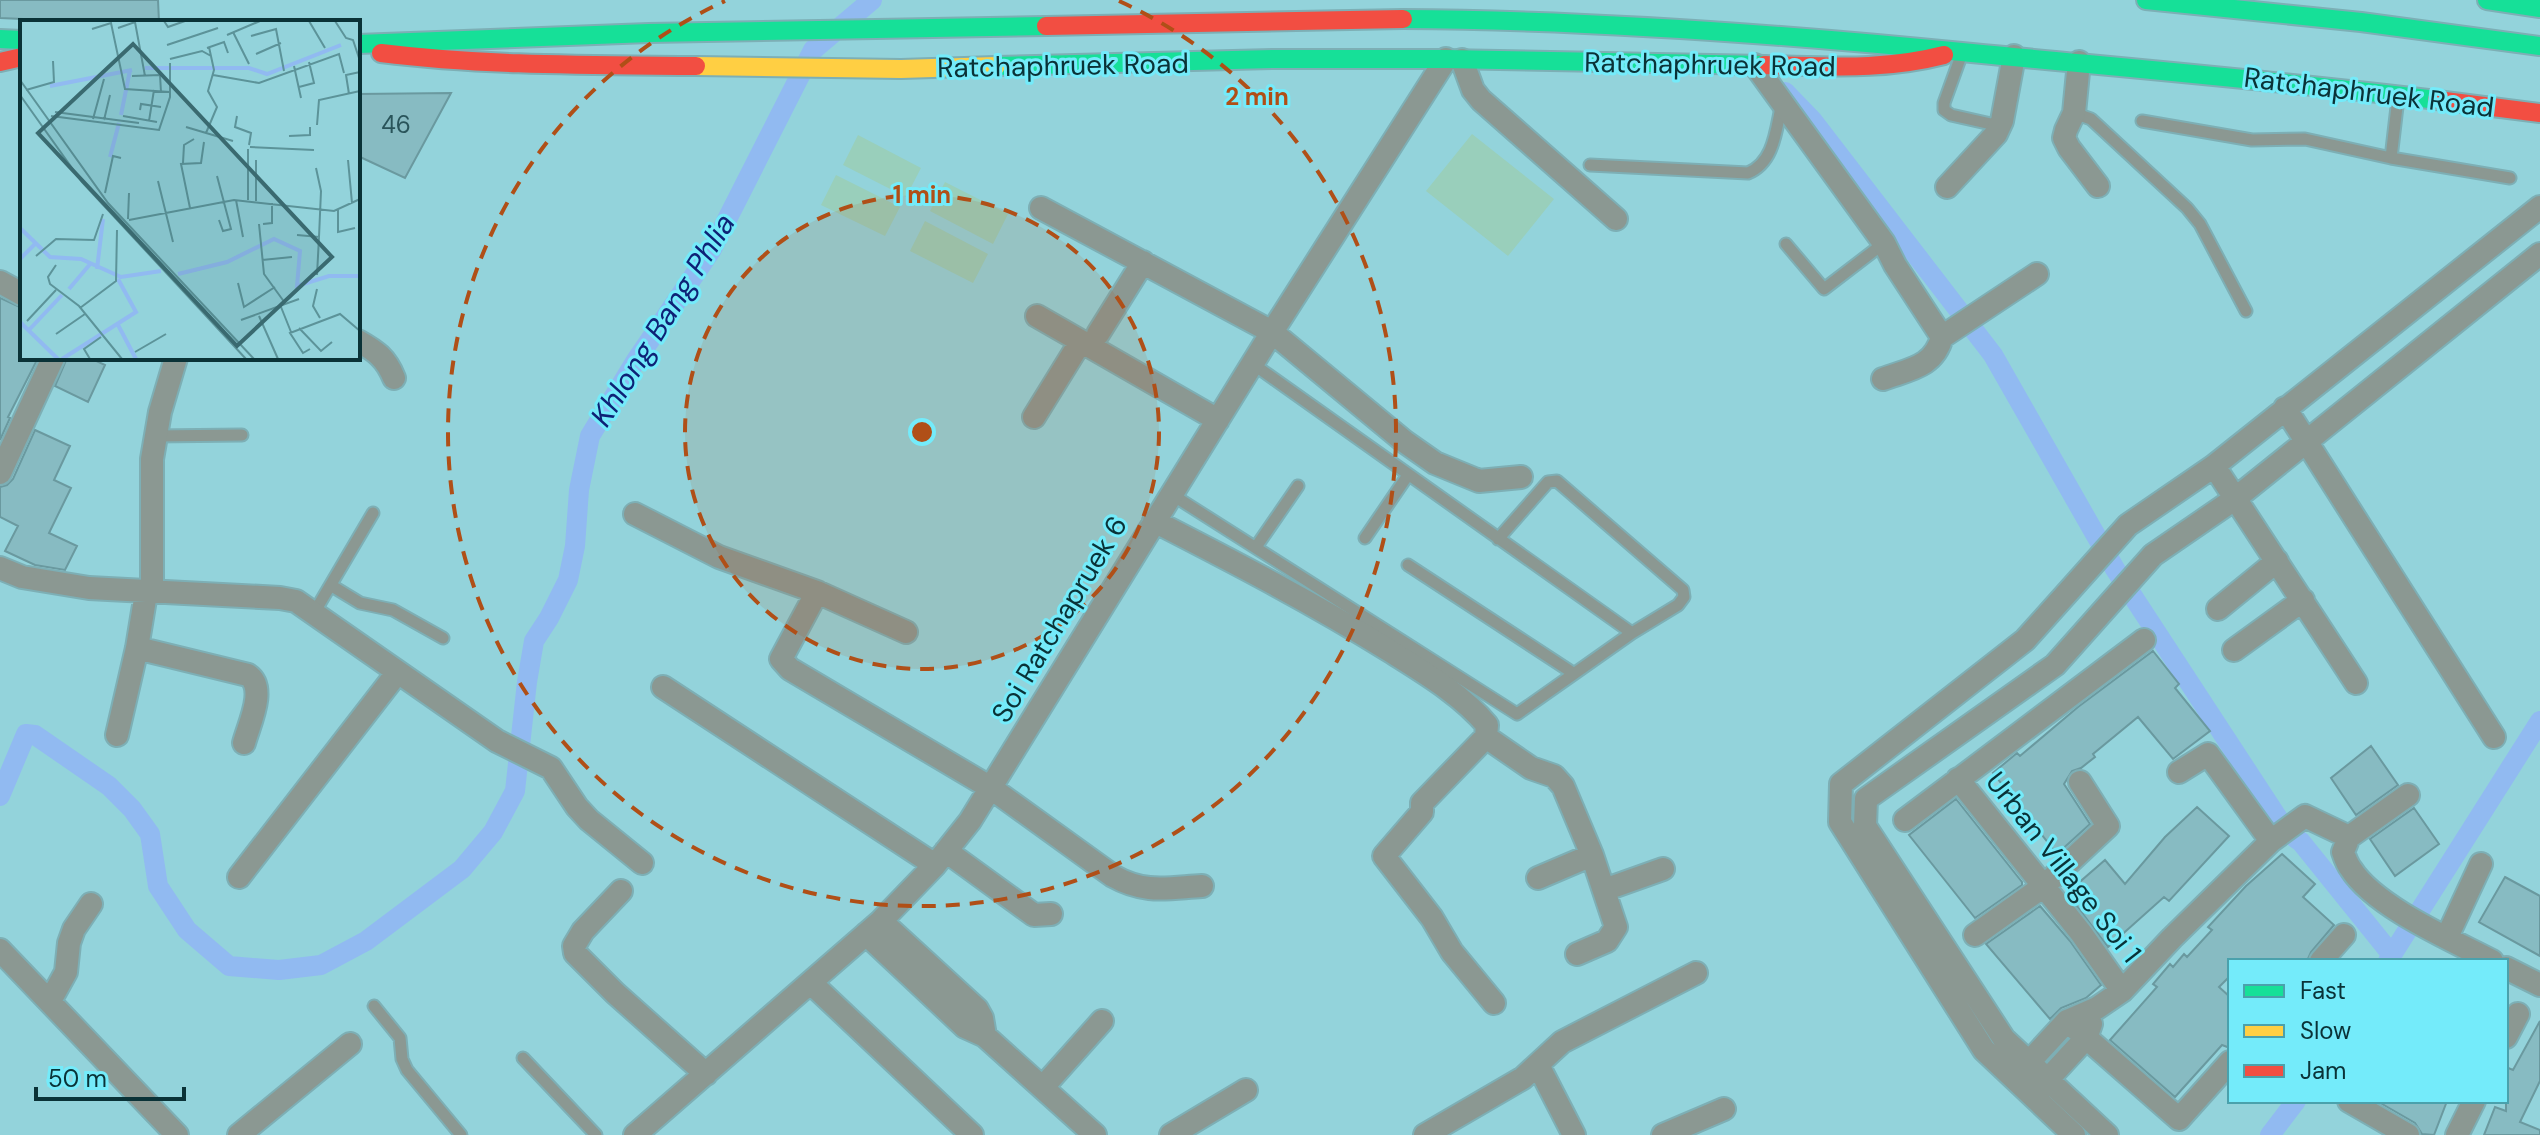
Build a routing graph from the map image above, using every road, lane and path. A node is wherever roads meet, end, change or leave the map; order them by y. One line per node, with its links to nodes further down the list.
1 (2146, 0): 4 (main road)
2 (2192, 0): 4 (main road)
3 (2487, 0): 5 (main road)
4 (2224, 7): 8 (main road)
5 (2540, 8)
6 (0, 39): 7 (main road)
7 (20, 40)
8 (2540, 46)
9 (360, 47): 11 (main road, Ratchaphruek Road)
10 (360, 47): 14 (main road, Ratchaphruek Road)
11 (1960, 51): 12 (main road, Ratchaphruek Road); 17 (main road, Ratchaphruek Road); 23 (lane)
12 (2014, 56): 16 (main road, Ratchaphruek Road); 23 (street)
13 (20, 57): 15 (main road)
14 (1454, 60): 17 (main road, Ratchaphruek Road); 31 (street); 41 (street, Soi Ratchapruek 6)
15 (0, 62)
16 (2079, 62): 18 (main road, Ratchaphruek Road); 20 (street)
17 (1755, 65): 19 (street)
18 (2398, 93): 21 (main road, Ratchaphruek Road); 24 (lane)
19 (1782, 102): 25 (lane); 32 (street)
20 (2074, 113): 27 (street); 39 (lane)
21 (2540, 113)
22 (2142, 121): 24 (lane)
23 (2000, 126): 28 (street)
24 (2391, 158): 26 (lane)
25 (1590, 165)
26 (2510, 178)
27 (2098, 186)
28 (1947, 187)
29 (2540, 207): 50 (street)
30 (1041, 208): 35 (street)
31 (1616, 219)
32 (1884, 243): 33 (lane); 42 (street)
33 (1786, 244)
34 (2540, 254): 55 (street)
35 (1143, 262): 41 (street); 43 (street)
36 (2037, 274): 42 (street)
37 (0, 282): 38 (street)
38 (20, 293)
39 (2246, 311)
40 (1037, 316): 43 (street)
41 (1272, 332): 47 (street, Soi Ratchapruek 6); 59 (street)
42 (1942, 337): 49 (street)
43 (1089, 338): 51 (street); 52 (street)
44 (360, 342): 48 (street)
45 (52, 360): 57 (street)
46 (175, 360): 54 (street)
47 (1253, 364): 52 (street, Soi Ratchapruek 6); 58 (lane)
48 (394, 378)
49 (1883, 379)
50 (2285, 408): 55 (street); 56 (street)
51 (1034, 417)
52 (1218, 420): 61 (street, Soi Ratchapruek 6)
53 (242, 435): 54 (lane)
54 (154, 436): 74 (street)
55 (2306, 441): 62 (street); 90 (street)
56 (2214, 466): 62 (street); 139 (street)
57 (0, 473)
58 (1408, 475): 66 (lane); 67 (lane)
59 (1521, 477)
60 (1298, 486): 68 (lane)
61 (1171, 494): 65 (street, Soi Ratchapruek 6); 68 (lane)
62 (2236, 498): 69 (street); 139 (street)
63 (373, 513): 72 (lane)
64 (635, 514): 73 (street)
65 (1154, 521): 89 (street); 95 (street, Soi Ratchapruek 6)
66 (1365, 538)
67 (1498, 539): 79 (lane); 79 (lane)
68 (1256, 547): 85 (lane)
69 (2277, 561): 75 (street); 76 (street)
70 (1408, 565): 85 (lane)
71 (0, 568): 74 (street)
72 (332, 586): 77 (lane); 80 (lane)
73 (817, 592): 78 (street); 95 (street)
74 (149, 593): 77 (street); 82 (street)
75 (2303, 600): 83 (street); 86 (street)
76 (2218, 609)
77 (314, 613): 84 (street)
78 (906, 632)
79 (1632, 633): 85 (lane)
80 (443, 638)
81 (2144, 640): 93 (street)
82 (137, 648): 88 (street); 91 (street)
83 (2234, 650)
84 (397, 673): 102 (street); 105 (street)
85 (1573, 673)
86 (2356, 683)
87 (663, 687): 101 (street)
88 (117, 735)
89 (1486, 737): 100 (street); 127 (street)
90 (2494, 737)
91 (244, 743)
92 (2179, 772): 99 (street)
93 (1958, 779): 97 (street); 108 (street, Urban Village Soi 1)
94 (2080, 782): 108 (street)
95 (991, 788): 101 (street, Soi Ratchapruek 6); 107 (street)
96 (2408, 795): 98 (street)
97 (1905, 820)
98 (2349, 837): 99 (street); 114 (street)
99 (2271, 841): 125 (street)
100 (1592, 855): 106 (street); 109 (street)
101 (940, 858): 112 (street); 113 (street, Soi Ratchapruek 6)
102 (642, 863)
103 (2481, 864): 114 (street)
104 (1663, 869): 109 (street)
105 (239, 877)
106 (1538, 878)
107 (1202, 886)
108 (2044, 886): 115 (street); 125 (street, Urban Village Soi 1)
109 (1604, 890): 118 (street)
110 (621, 891): 140 (street)
111 (91, 904): 126 (street)
112 (1051, 914)
113 (873, 927): 123 (street, Soi Ratchapruek 6); 142 (street)
114 (2437, 932): 120 (street)
115 (1975, 935)
116 (2344, 935): 119 (street)
117 (0, 950): 126 (street)
118 (1577, 954)
119 (2323, 959)
120 (2488, 959)
121 (2508, 969): 124 (street)
122 (1696, 973): 138 (street)
123 (811, 983): 140 (street, Soi Ratchapruek 6); 153 (street)
124 (2540, 985)
125 (2122, 991): 129 (street)
126 (50, 1001): 148 (street)
127 (1494, 1003)
128 (374, 1006): 150 (lane)
129 (2097, 1008): 132 (street); 134 (street)
130 (2518, 1014): 133 (street)
131 (1102, 1021): 142 (street)
132 (2067, 1021): 134 (street); 139 (street)
133 (2508, 1033)
134 (2086, 1038): 137 (street); 141 (street)
135 (350, 1044): 149 (street)
136 (523, 1058): 151 (lane)
137 (2228, 1064)
138 (1538, 1065): 156 (street); 157 (street)
139 (2022, 1070): 141 (street); 144 (street)
140 (706, 1074): 152 (street, Soi Ratchapruek 6)
141 (2049, 1079): 144 (street); 160 (street)
142 (1043, 1087): 154 (street)
143 (1246, 1090): 155 (street)
144 (2033, 1096): 159 (street)
145 (2352, 1103): 161 (street)
146 (2473, 1103): 162 (street)
147 (1724, 1109): 158 (street)
148 (177, 1135)
149 (239, 1135)
150 (461, 1135)
151 (596, 1135)
152 (635, 1135)
153 (972, 1135)
154 (1095, 1135)
155 (1171, 1135)
156 (1425, 1135)
157 (1574, 1135)
158 (1663, 1135)
159 (2074, 1135)
160 (2107, 1135)
161 (2408, 1135)
162 (2457, 1135)

